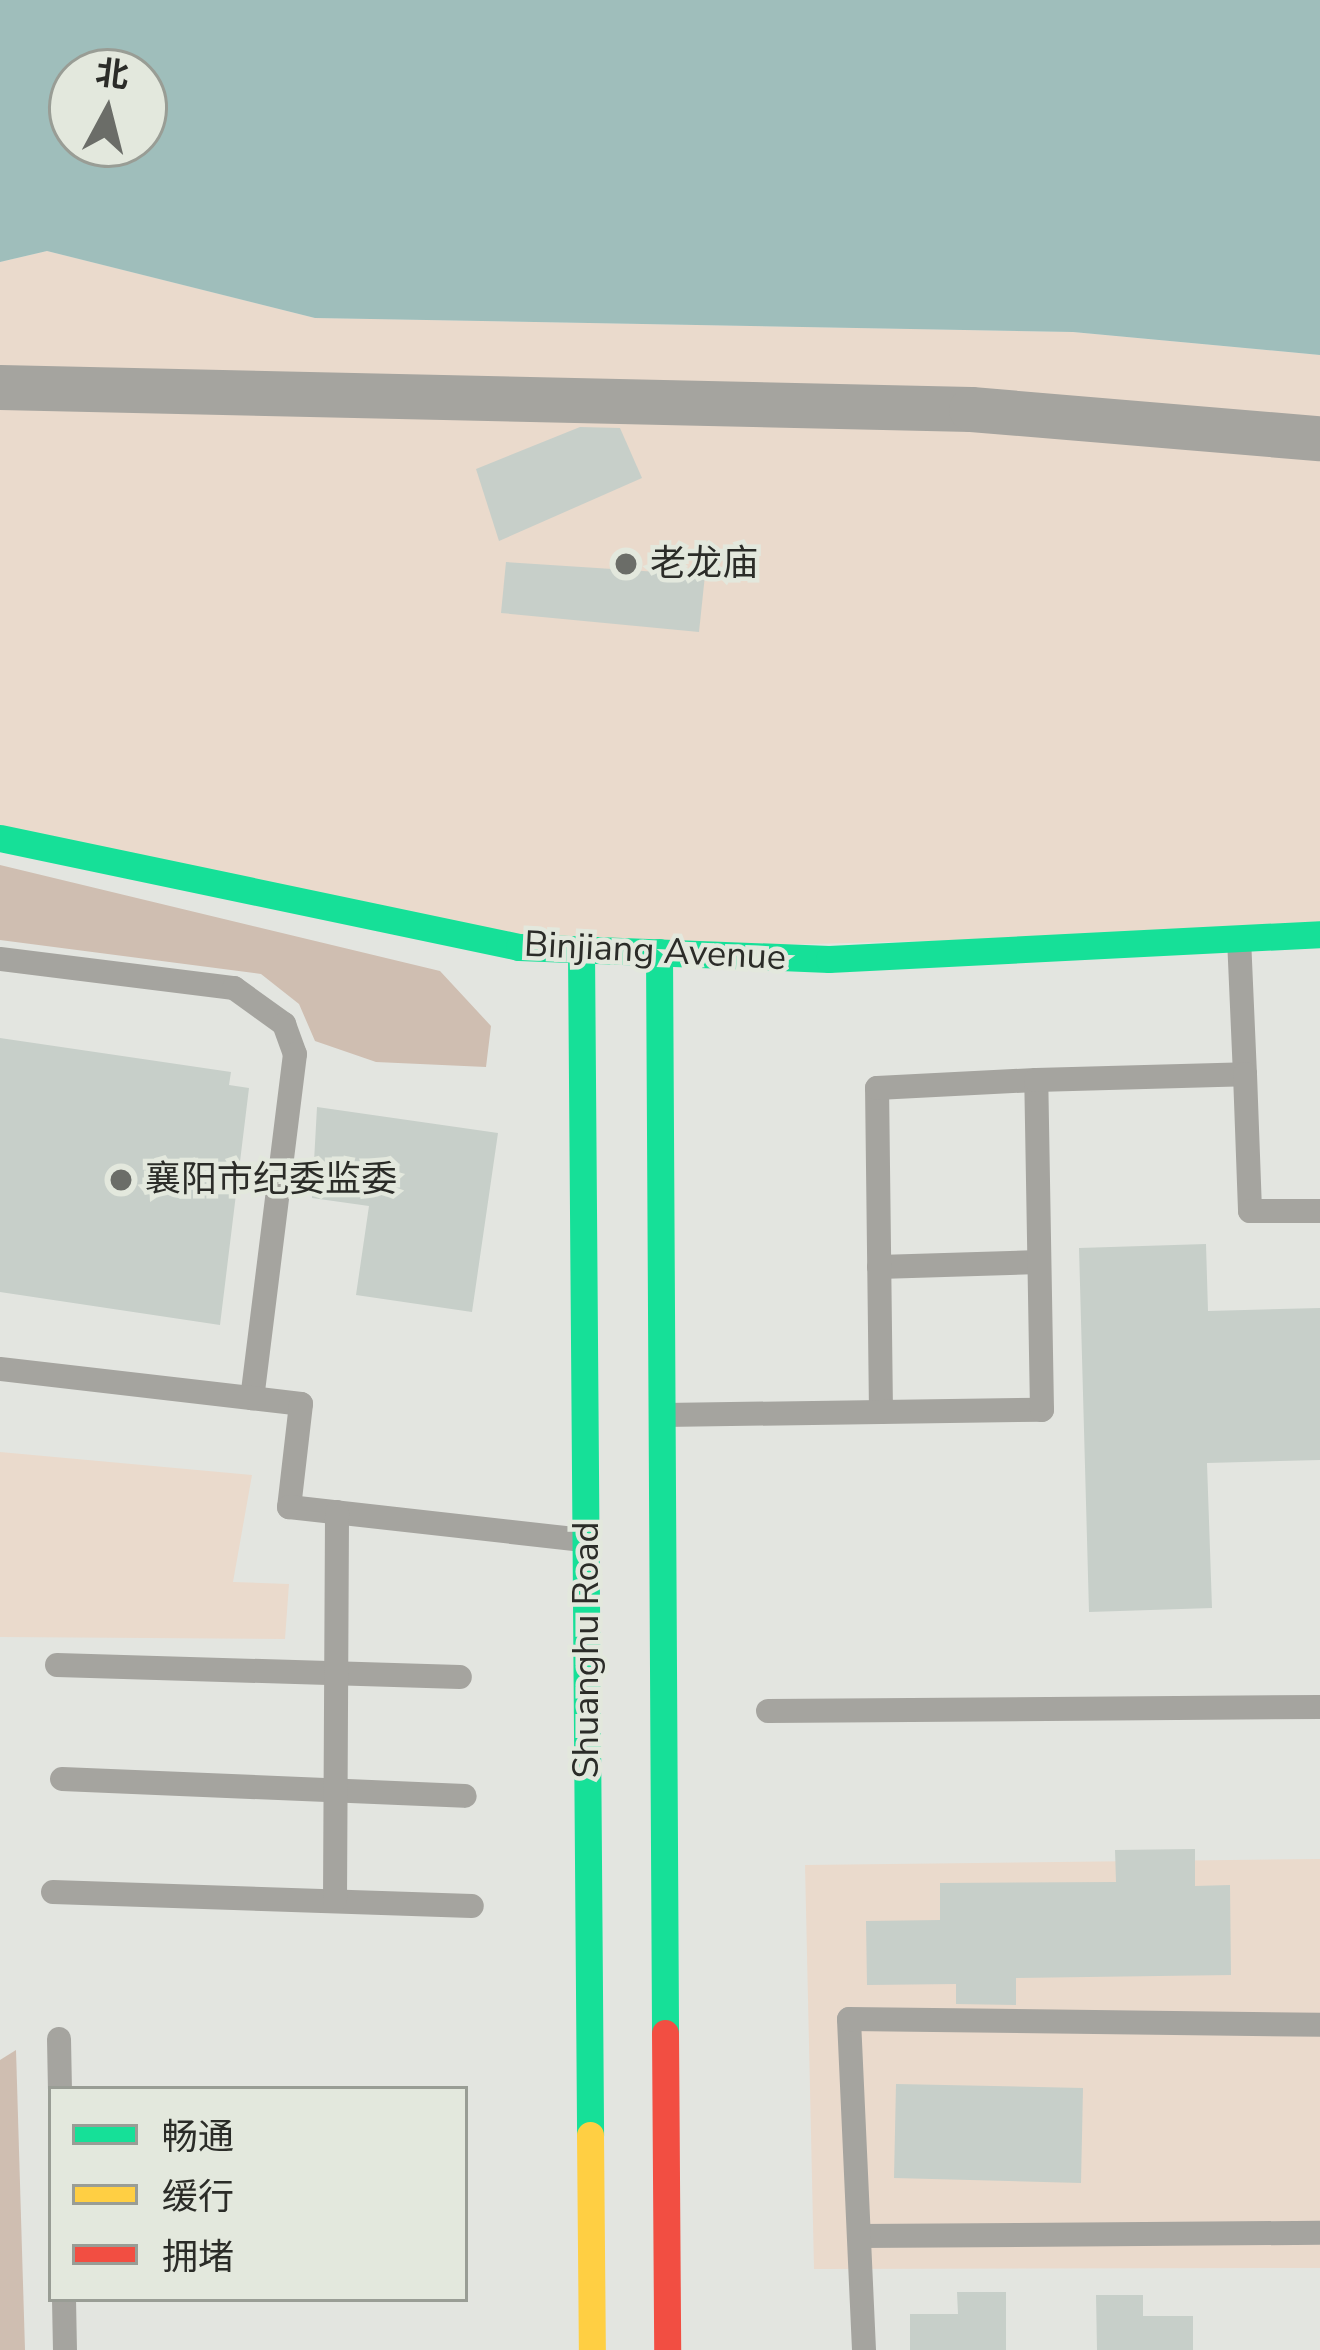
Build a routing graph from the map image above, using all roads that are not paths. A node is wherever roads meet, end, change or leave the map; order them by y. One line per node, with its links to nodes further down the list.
1 (0, 387): 2 (street)
2 (1320, 438)
3 (0, 838): 6 (main road, Binjiang Avenue)
4 (1320, 934): 5 (main road, Binjiang Avenue)
5 (1239, 938): 7 (main road, Binjiang Avenue); 9 (lane)
6 (581, 950): 7 (main road, Binjiang Avenue); 19 (main road, Shuanghu Road)
7 (658, 952): 17 (main road, Shuanghu Road)
8 (0, 959): 15 (lane)
9 (1246, 1074): 10 (lane); 11 (lane)
10 (1036, 1080): 12 (lane); 13 (lane)
11 (1320, 1210)
12 (1039, 1262): 13 (lane); 16 (lane)
13 (879, 1267): 16 (lane)
14 (0, 1369): 15 (lane)
15 (252, 1399): 18 (lane)
16 (881, 1412): 17 (lane)
17 (662, 1415): 39 (main road, Shuanghu Road)
18 (337, 1512): 19 (lane); 21 (lane)
19 (586, 1540): 38 (main road, Shuanghu Road)
20 (57, 1665): 21 (lane)
21 (336, 1672): 22 (lane); 26 (lane)
22 (460, 1677)
23 (1320, 1707): 24 (lane)
24 (767, 1711)
25 (62, 1779): 26 (lane)
26 (336, 1790): 27 (lane); 29 (lane)
27 (465, 1796)
28 (52, 1892): 29 (lane)
29 (335, 1900): 30 (lane)
30 (472, 1906)
31 (1320, 2025): 35 (lane)
32 (59, 2038): 33 (lane)
33 (60, 2086)
34 (1320, 2233): 35 (lane)
35 (859, 2236): 40 (lane)
36 (64, 2302): 37 (lane)
37 (64, 2350)
38 (592, 2350)
39 (667, 2350)
40 (864, 2350)

